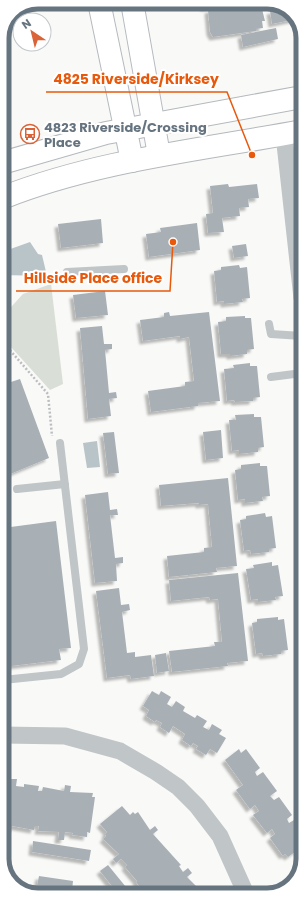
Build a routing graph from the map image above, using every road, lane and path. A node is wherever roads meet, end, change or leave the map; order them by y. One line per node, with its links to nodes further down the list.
1 (101, 9): 5 (main road)
2 (133, 9): 4 (main road)
3 (296, 98): 4 (main road)
4 (153, 124): 5 (main road); 7 (main road)
5 (125, 129): 8 (main road); 9 (main road)
6 (293, 133): 7 (main road); 10 (street)
7 (159, 155): 9 (main road)
8 (9, 161)
9 (132, 161): 11 (main road)
10 (296, 188)
11 (9, 196)
12 (124, 269): 13 (lane)
13 (67, 272)
14 (269, 324): 15 (lane)
15 (296, 336)
16 (9, 350): 19 (path)
17 (296, 374): 18 (lane)
18 (271, 376)
19 (60, 443): 20 (lane)
20 (65, 484): 21 (lane); 22 (lane)
21 (17, 489)
22 (9, 679)
23 (9, 736): 24 (street)
24 (243, 888)

